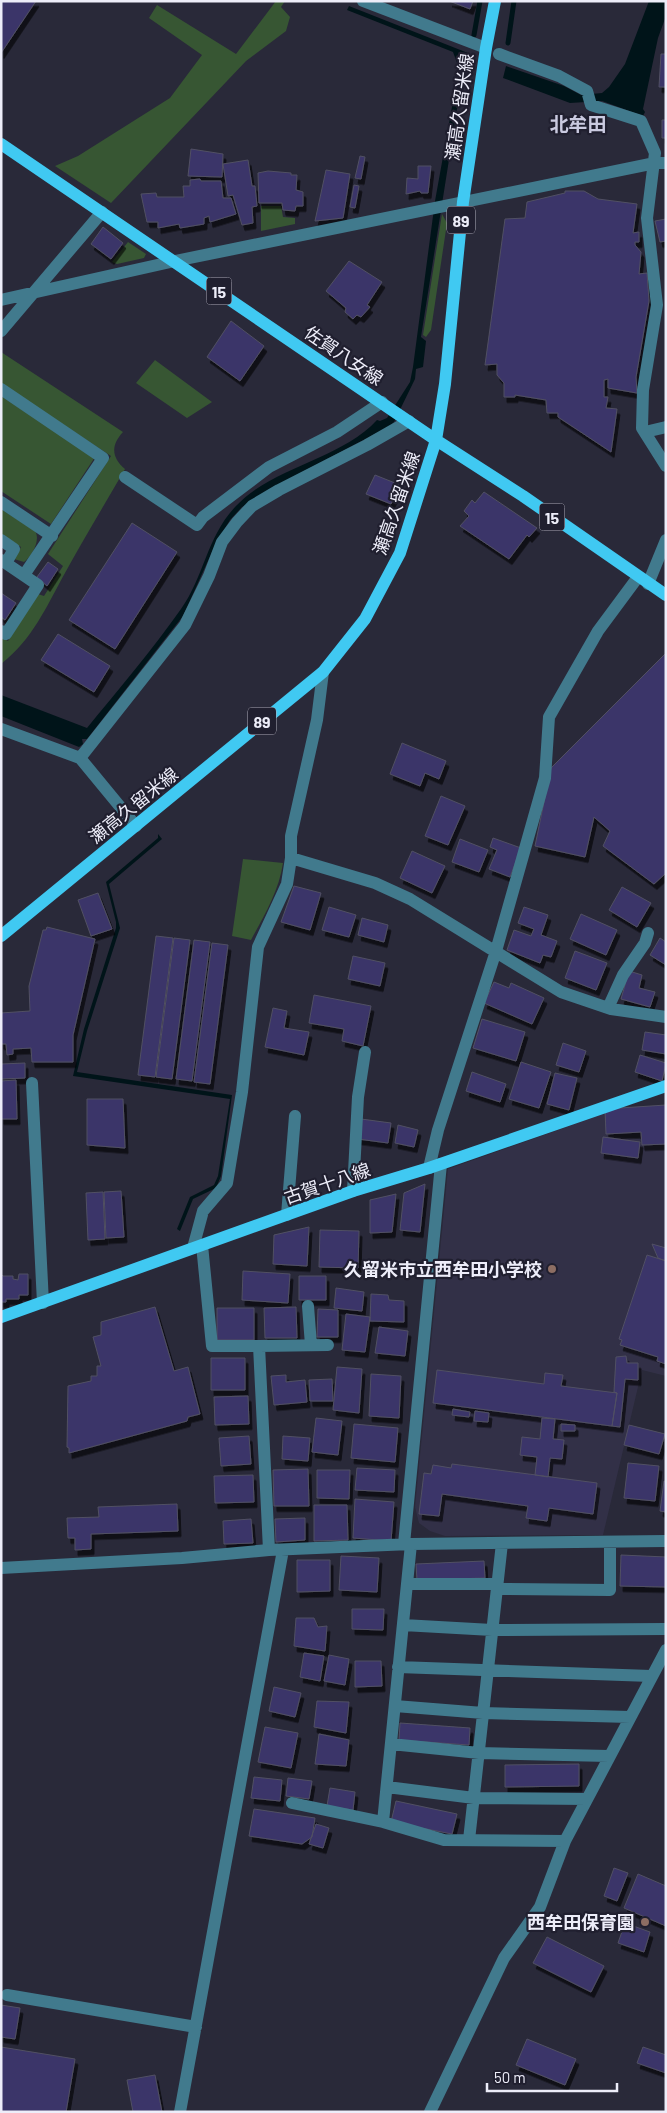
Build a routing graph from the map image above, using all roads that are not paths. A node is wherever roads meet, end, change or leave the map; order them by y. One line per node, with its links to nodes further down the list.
1 (363, 1): 3 (street)
2 (495, 1): 3 (main road, 瀬高久留米線 / 89)
3 (486, 48): 7 (main road, 瀬高久留米線 / 89)
4 (499, 54): 6 (street)
5 (1, 144): 8 (main road, 佐賀八女線 / 15)
6 (661, 163): 7 (street); 17 (street)
7 (463, 202): 9 (street); 18 (main road, 瀬高久留米線 / 89)
8 (102, 212): 9 (main road, 佐賀八女線 / 15); 10 (street)
9 (175, 261): 10 (street); 14 (main road, 佐賀八女線 / 15)
10 (32, 294): 11 (street); 12 (street)
11 (1, 300)
12 (1, 331)
13 (1, 389): 22 (street)
14 (382, 402): 15 (main road, 佐賀八女線 / 15); 20 (street)
15 (409, 421): 18 (main road, 佐賀八女線 / 15); 32 (street)
16 (666, 427): 17 (street)
17 (645, 432): 19 (street)
18 (436, 440): 27 (main road, 佐賀八女線 / 15); 30 (main road, 瀬高久留米線 / 89)
19 (666, 466)
20 (125, 477)
21 (1, 502): 22 (street)
22 (52, 536): 26 (street)
23 (1, 540): 25 (street)
24 (666, 540): 27 (street)
25 (4, 562): 26 (street)
26 (24, 575): 29 (street)
27 (643, 580): 28 (main road, 佐賀八女線 / 15); 37 (street)
28 (666, 595)
29 (1, 631)
30 (323, 672): 33 (main road, 瀬高久留米線 / 89); 34 (street)
31 (1, 729): 32 (street)
32 (80, 758): 33 (street)
33 (136, 826): 36 (main road, 瀬高久留米線 / 89)
34 (291, 858): 37 (street); 47 (street)
35 (648, 932): 38 (street)
36 (1, 936)
37 (496, 951): 38 (street); 44 (street)
38 (608, 1008): 39 (street)
39 (666, 1017)
40 (365, 1052): 45 (street)
41 (32, 1082): 48 (street)
42 (666, 1086): 44 (main road, 古賀十八線)
43 (295, 1116): 46 (street)
44 (435, 1166): 45 (main road, 古賀十八線); 57 (street)
45 (353, 1191): 46 (main road, 古賀十八線)
46 (287, 1215): 47 (main road, 古賀十八線)
47 (198, 1247): 48 (main road, 古賀十八線); 53 (street)
48 (44, 1303): 50 (main road, 古賀十八線)
49 (308, 1306): 51 (street)
50 (1, 1317)
51 (311, 1345): 52 (street); 53 (street)
52 (328, 1345)
53 (259, 1346): 58 (street)
54 (666, 1541): 55 (street)
55 (610, 1542): 56 (street); 62 (street)
56 (502, 1543): 57 (street); 62 (street)
57 (408, 1544): 59 (street); 61 (street)
58 (269, 1550): 59 (street); 60 (street)
59 (283, 1550): 84 (street)
60 (1, 1568)
61 (407, 1584): 62 (street); 63 (street)
62 (497, 1586): 65 (street)
63 (403, 1625): 65 (street); 67 (street)
64 (666, 1629): 65 (street)
65 (492, 1630): 68 (street)
66 (666, 1650): 69 (street)
67 (398, 1668): 68 (street); 70 (street)
68 (488, 1671): 69 (street); 71 (street)
69 (651, 1676): 72 (street)
70 (395, 1706): 71 (street); 73 (street)
71 (483, 1713): 72 (street); 74 (street)
72 (630, 1717): 75 (street)
73 (391, 1744): 74 (street); 76 (street)
74 (479, 1753): 75 (street); 77 (street)
75 (609, 1756): 78 (street)
76 (386, 1787): 77 (street); 80 (street)
77 (474, 1798): 78 (street); 81 (street)
78 (587, 1799): 82 (street)
79 (292, 1804): 80 (street)
80 (383, 1822): 81 (street)
81 (469, 1840): 82 (street)
82 (565, 1841): 86 (street)
83 (7, 1995): 84 (street)
84 (196, 2027): 85 (street)
85 (180, 2112)
86 (430, 2112)

